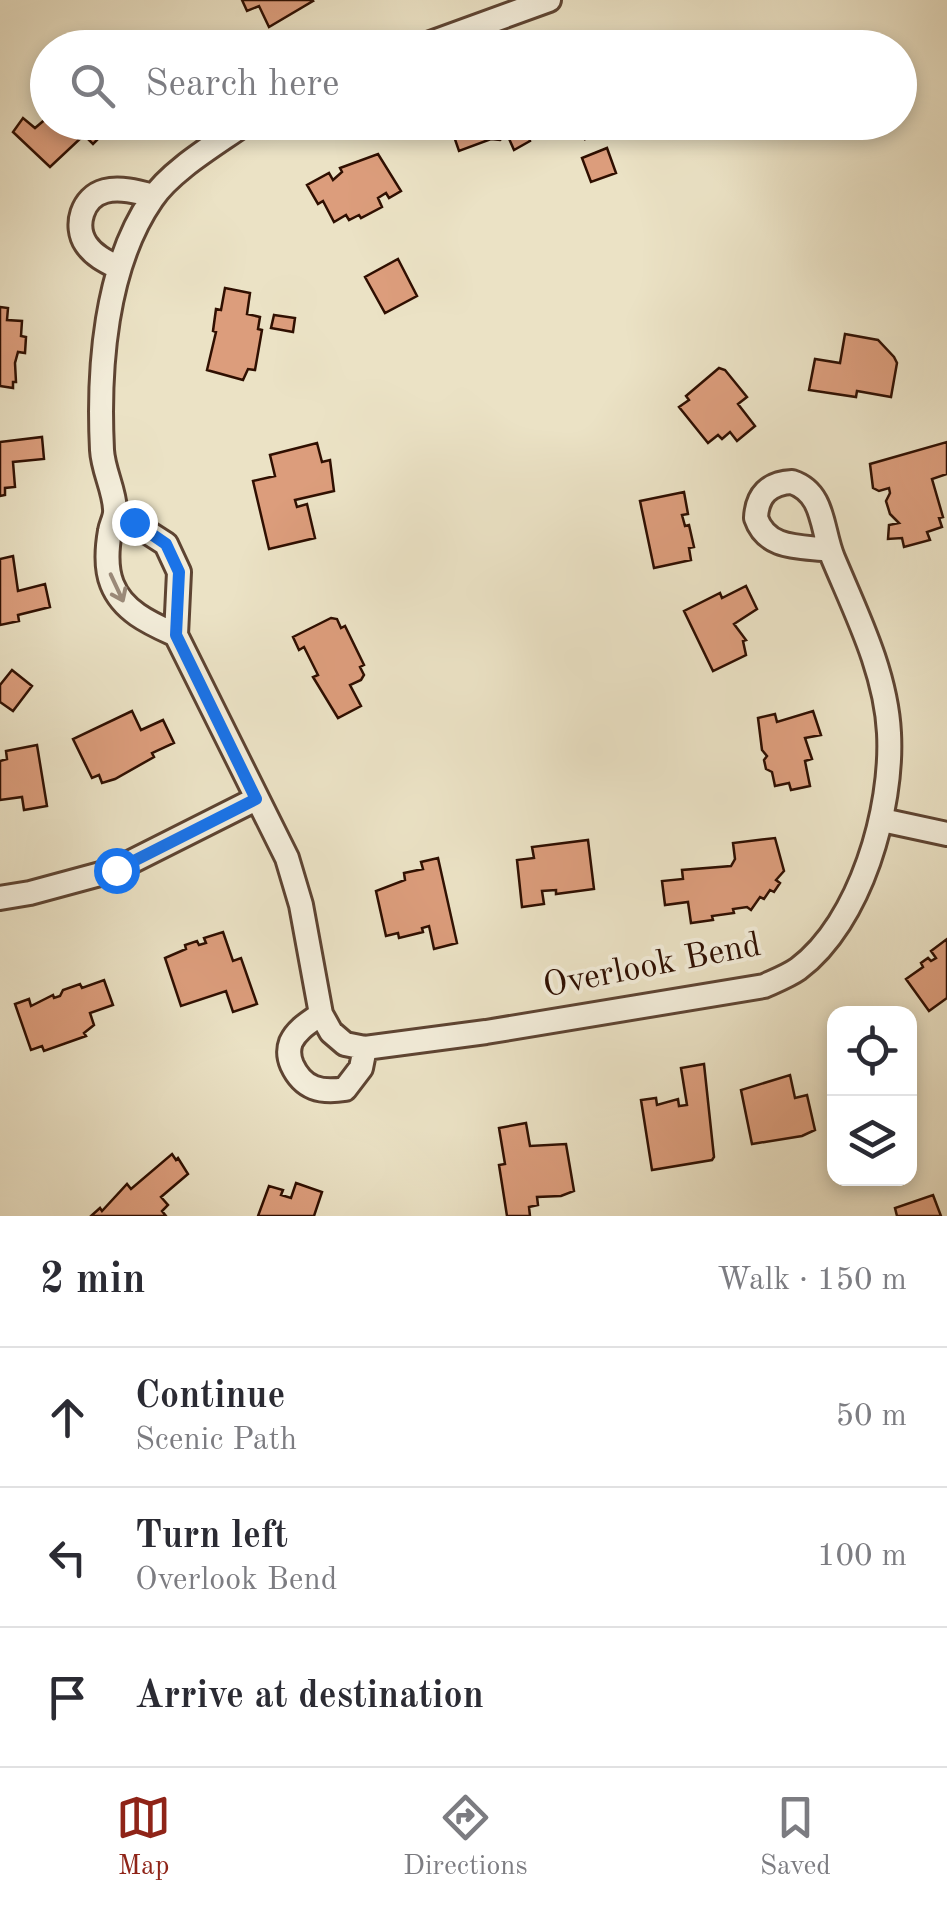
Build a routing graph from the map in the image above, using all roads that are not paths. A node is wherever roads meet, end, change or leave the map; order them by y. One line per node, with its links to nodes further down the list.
1 (549, 0): 2 (street)
2 (466, 30)
3 (223, 140): 4 (street)
4 (154, 196): 5 (street); 5 (street)
5 (119, 268): 6 (street)
6 (116, 512): 8 (street); 8 (street, one-way to 8)
7 (830, 550): 10 (street, Overlook Bend)
8 (176, 635): 9 (street)
9 (256, 799): 12 (street); 13 (street)
10 (882, 820): 11 (street); 14 (street, Overlook Bend)
11 (947, 834)
12 (0, 898)
13 (320, 1014): 14 (street); 14 (street)
14 (365, 1048)

